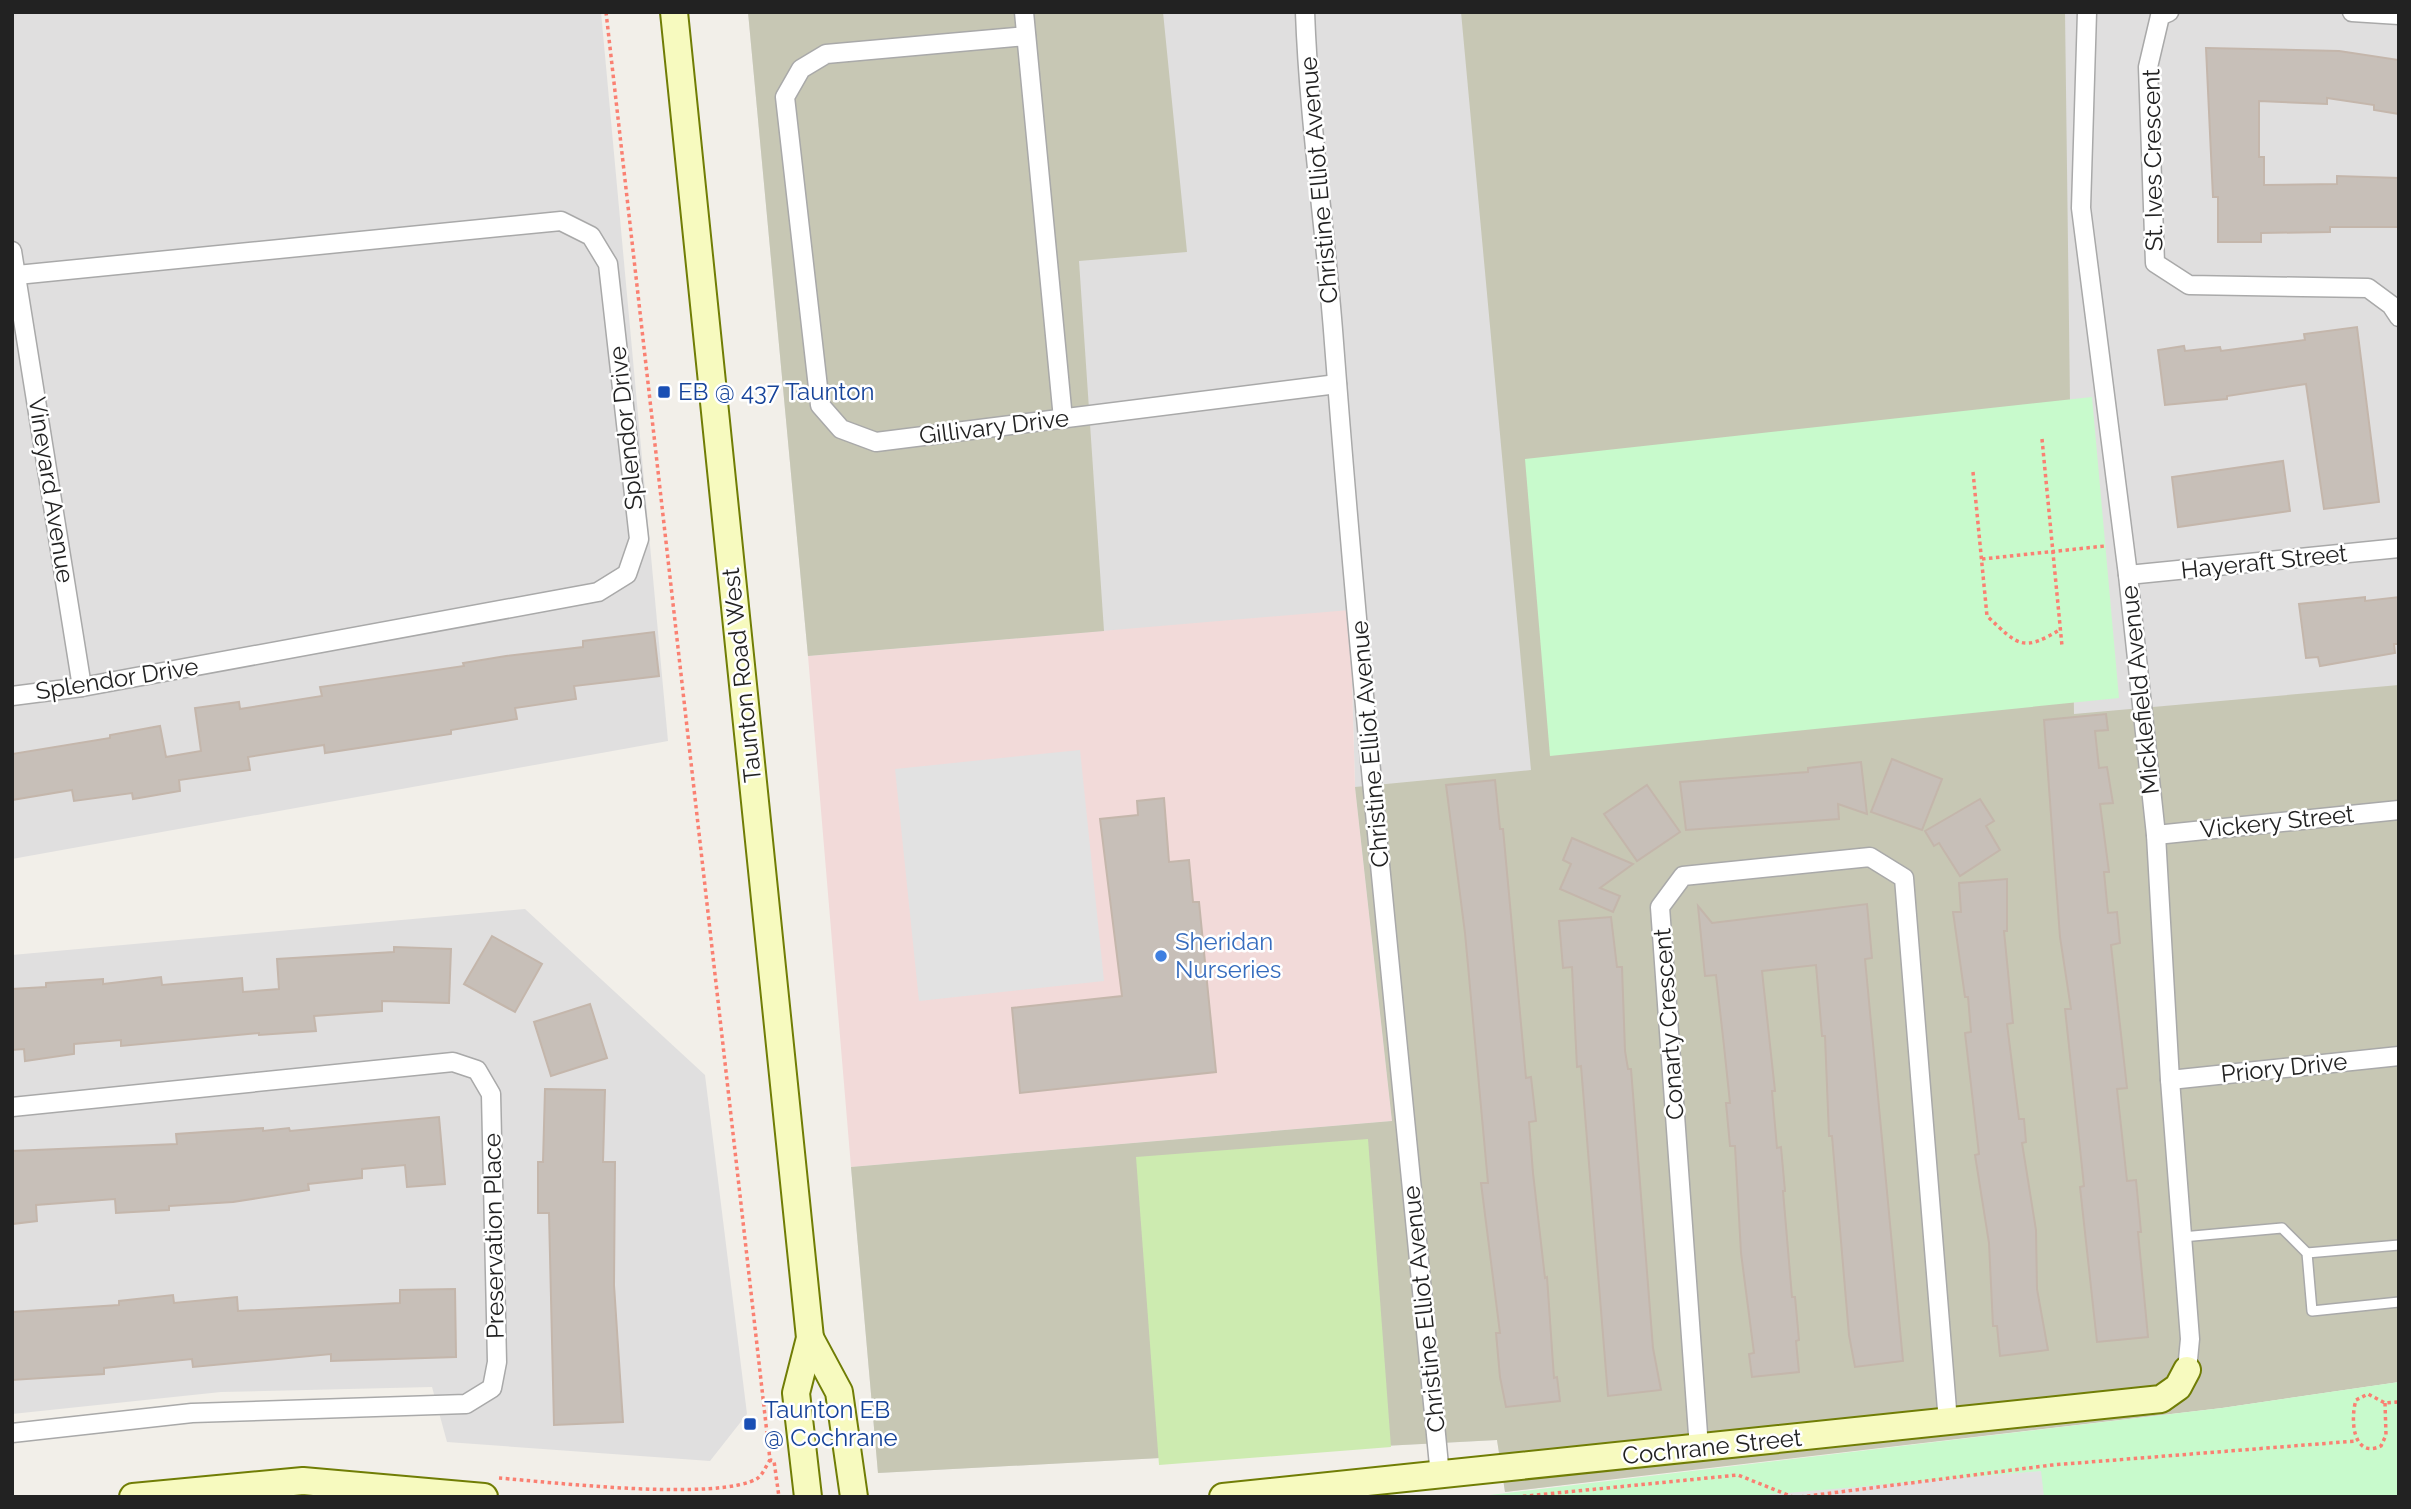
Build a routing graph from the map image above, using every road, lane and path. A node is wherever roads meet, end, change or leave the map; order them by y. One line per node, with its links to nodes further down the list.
1 (607, 12): 43 (path)
2 (674, 12): 35 (main road, Taunton Road West)
3 (1024, 12): 9 (street)
4 (1305, 12): 13 (street, Christine Elliot Avenue)
5 (2087, 12): 17 (street, Micklefield Avenue)
6 (2169, 12): 12 (street, St. Ives Crescent)
7 (2352, 12): 8 (street)
8 (2399, 15)
9 (1026, 37): 14 (street); 14 (street, Gillivary Drive)
10 (12, 251): 11 (street, Vineyard Avenue)
11 (17, 275): 24 (street, Vineyard Avenue); 24 (street, Splendor Drive)
12 (2399, 317)
13 (1337, 384): 14 (street, Gillivary Drive); 44 (street, Christine Elliot Avenue)
14 (1063, 419)
15 (2042, 439): 19 (path)
16 (1973, 472): 20 (path)
17 (2124, 544): 19 (path); 21 (street, Micklefield Avenue)
18 (2399, 548): 21 (street, Hayeraft Street)
19 (2053, 552): 20 (path); 22 (path)
20 (1982, 559): 22 (path)
21 (2128, 575): 27 (street, Micklefield Avenue)
22 (2061, 629): 23 (path)
23 (2062, 646)
24 (82, 687): 25 (street, Splendor Drive)
25 (12, 696)
26 (2399, 810): 27 (street, Vickery Street)
27 (2156, 835): 29 (street, Micklefield Avenue)
28 (2399, 1056): 29 (street, Priory Drive)
29 (2170, 1080): 31 (street, Micklefield Avenue)
30 (12, 1107): 40 (street, Preservation Place)
31 (2182, 1237): 33 (lane); 36 (street, Micklefield Avenue)
32 (2399, 1245): 33 (lane)
33 (2307, 1253): 34 (lane)
34 (2399, 1302)
35 (810, 1339): 49 (main road, Taunton Road West); 50 (main road, Taunton Road West)
36 (2187, 1370): 39 (main road, Cochrane Street)
37 (2399, 1402): 38 (path)
38 (2385, 1404): 41 (path); 41 (path)
39 (1948, 1422): 42 (main road, Cochrane Street); 42 (street, Conarty Crescent)
40 (12, 1433)
41 (2356, 1441): 54 (path)
42 (1699, 1448): 44 (main road, Cochrane Street)
43 (770, 1460): 45 (path); 48 (path)
44 (1440, 1476): 51 (main road, Cochrane Street)
45 (490, 1487): 46 (main road)
46 (229, 1492): 47 (main road)
47 (133, 1497)
48 (779, 1497)
49 (808, 1497)
50 (854, 1497)
51 (1223, 1497)
52 (1516, 1497): 53 (path)
53 (1793, 1497)
54 (1800, 1497)

